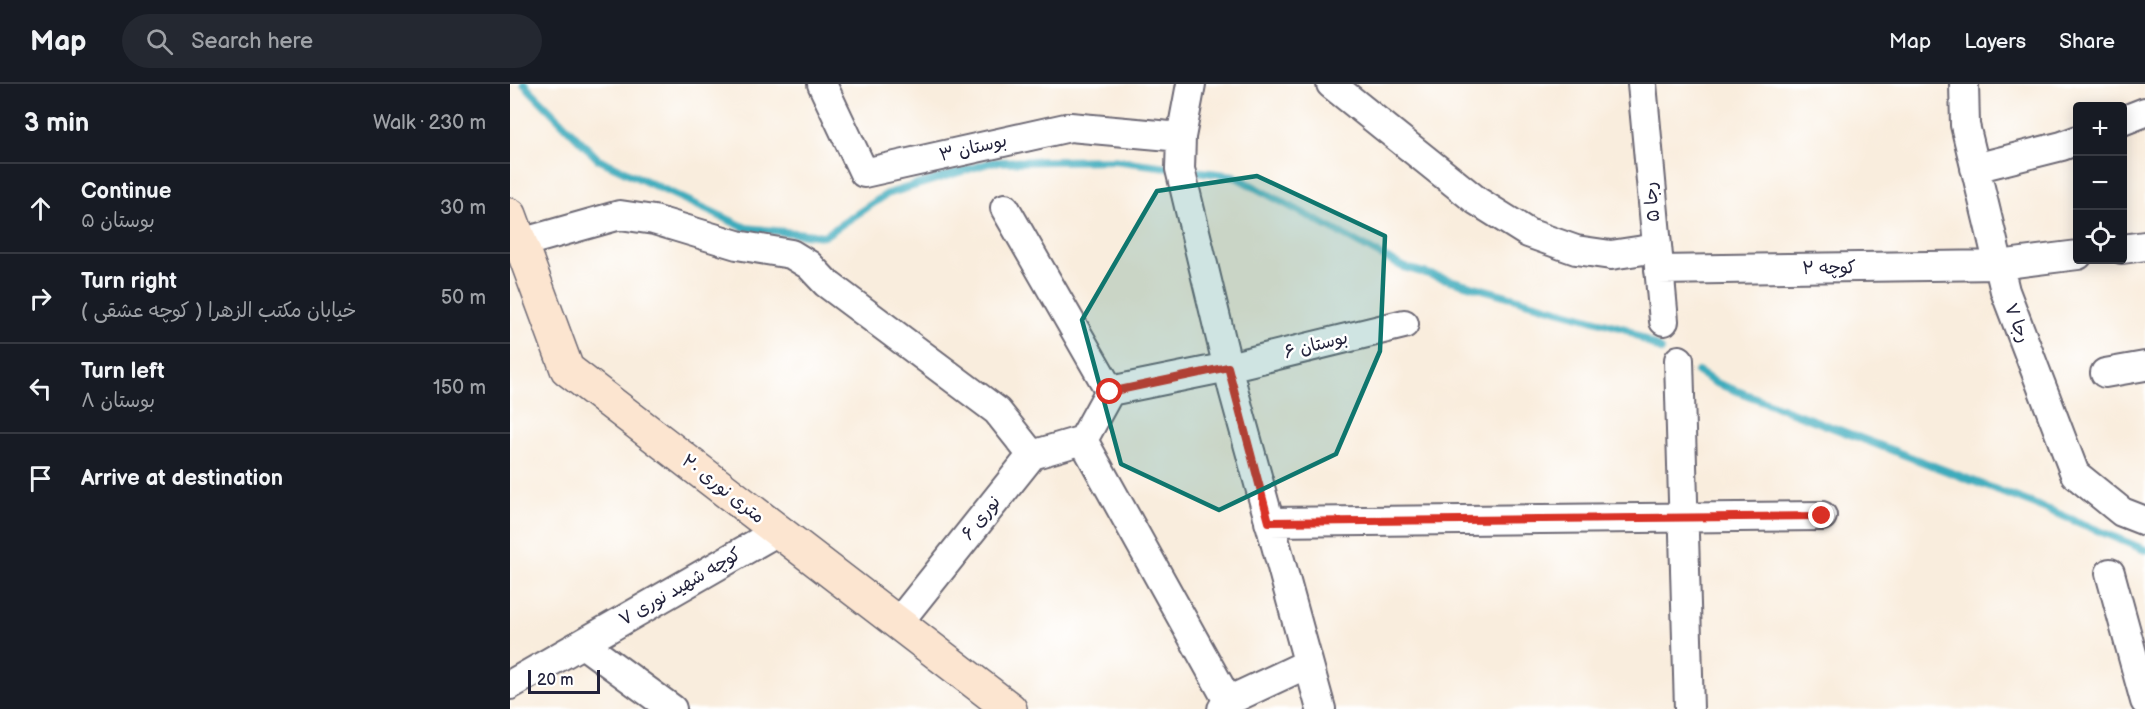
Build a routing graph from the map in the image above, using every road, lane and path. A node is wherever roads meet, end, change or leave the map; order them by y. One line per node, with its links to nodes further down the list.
1 (822, 84): 8 (street, بوستان ۳)
2 (1191, 84): 8 (street)
3 (1331, 84): 17 (street, کوچه ۲)
4 (1642, 84): 17 (street, رجا ۵)
5 (1964, 84): 10 (street, رجا ۷)
6 (2145, 112): 7 (street)
7 (2127, 119)
8 (1181, 137): 23 (street)
9 (2073, 142): 10 (street)
10 (1975, 168): 18 (street, رجا ۷)
11 (1005, 208): 25 (street)
12 (510, 215): 32 (main road, ۲۰ متری نوری)
13 (510, 246): 27 (street)
14 (2145, 246): 15 (street)
15 (2127, 248)
16 (2073, 256): 18 (street, کوچه ۲)
17 (1658, 259): 18 (street, کوچه ۲); 19 (street, رجا ۵)
18 (1998, 265): 30 (street, رجا ۷)
19 (1664, 321)
20 (1404, 324): 23 (street, بوستان ۶)
21 (1679, 360): 29 (street)
22 (2145, 366): 24 (street)
23 (1228, 367): 25 (street, بوستان ۶); 31 (street)
24 (2105, 373)
25 (1110, 392): 26 (street)
26 (1083, 440): 27 (street); 39 (street)
27 (1032, 455): 34 (street, نوری ۶)
28 (1822, 516): 29 (street)
29 (1685, 519): 31 (street); 43 (street)
30 (2145, 521)
31 (1269, 522): 36 (street)
32 (778, 531): 34 (main road, ۲۰ متری نوری); 35 (street, کوچه شهید نوری ۷)
33 (2110, 573): 38 (street)
34 (898, 623): 41 (main road, ۲۰ متری نوری)
35 (583, 644): 37 (street, کوچه شهید نوری ۷); 40 (street)
36 (1307, 664): 39 (street); 42 (street)
37 (510, 684)
38 (2145, 700)
39 (1225, 705)
40 (672, 709)
41 (1010, 709)
42 (1321, 709)
43 (1689, 709)

